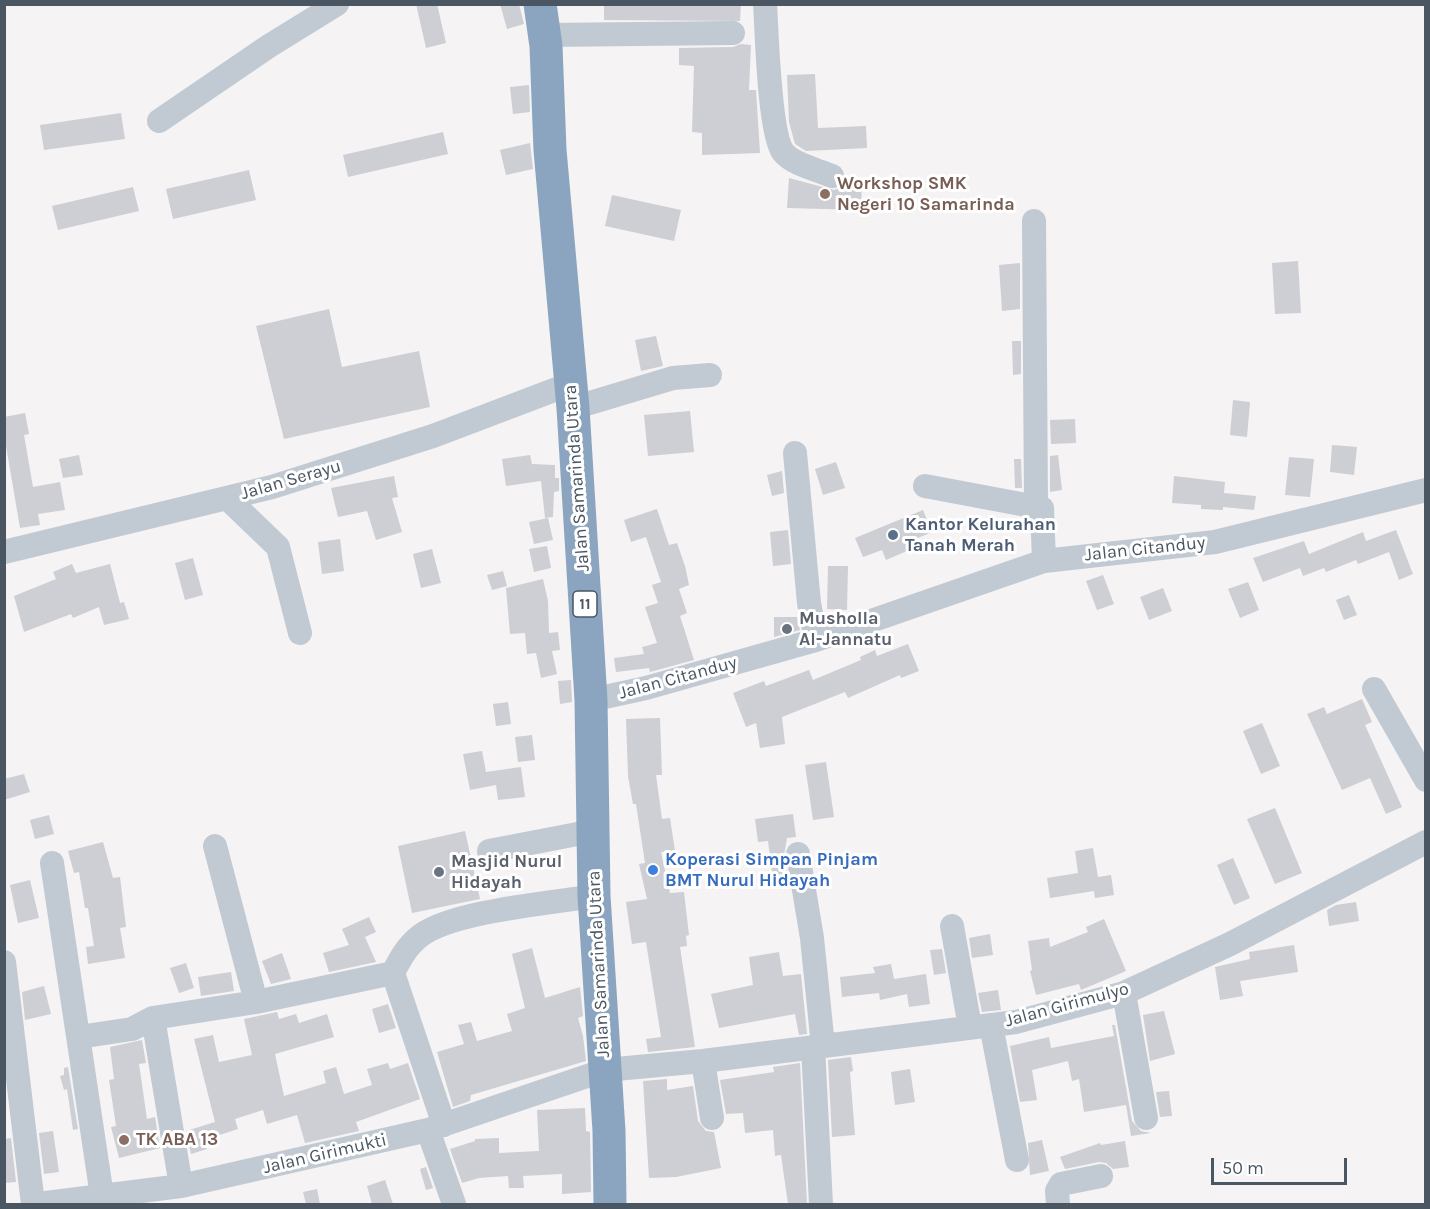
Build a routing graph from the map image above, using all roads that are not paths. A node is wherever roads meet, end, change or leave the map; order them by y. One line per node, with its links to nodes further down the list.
1 (337, 4): 5 (street)
2 (765, 4): 6 (street)
3 (542, 20): 4 (street); 9 (highway, Jalan Samarinda Utara / 11)
4 (733, 33)
5 (159, 121)
6 (832, 176)
7 (1034, 221): 14 (street)
8 (710, 375): 9 (street, Jalan Serayu)
9 (572, 396): 13 (street, Jalan Serayu); 20 (highway, Jalan Samarinda Utara / 11)
10 (795, 453): 18 (street)
11 (925, 486): 14 (street)
12 (1425, 490): 16 (street, Jalan Citanduy)
13 (227, 498): 15 (street, Jalan Serayu); 17 (street)
14 (1036, 504): 16 (street)
15 (4, 552)
16 (1044, 561): 18 (street, Jalan Citanduy)
17 (300, 633)
18 (816, 640): 20 (street, Jalan Citanduy)
19 (1374, 689): 21 (street)
20 (591, 700): 22 (highway, Jalan Samarinda Utara / 11)
21 (1425, 780)
22 (593, 831): 25 (street); 28 (highway, Jalan Samarinda Utara / 11)
23 (1425, 842): 32 (street, Jalan Girimulyo)
24 (215, 846): 33 (street)
25 (489, 851)
26 (798, 854): 37 (street)
27 (52, 863): 36 (street)
28 (594, 896): 31 (street); 39 (highway, Jalan Samarinda Utara / 11)
29 (952, 927): 35 (street)
30 (4, 962): 48 (street)
31 (393, 973): 33 (street); 42 (street)
32 (1124, 993): 35 (street, Jalan Girimulyo); 41 (street)
33 (256, 1002): 34 (street)
34 (153, 1018): 36 (street); 45 (street)
35 (980, 1026): 37 (street, Jalan Girimulyo); 43 (street)
36 (79, 1037): 46 (street)
37 (818, 1046): 38 (street, Jalan Girimulyo); 51 (street)
38 (703, 1061): 39 (street, Jalan Girimulyo); 40 (street)
39 (605, 1070): 42 (street, Jalan Girimukti); 50 (highway, Jalan Samarinda Utara / 11)
40 (712, 1118)
41 (1146, 1118)
42 (436, 1128): 45 (street, Jalan Girimukti); 49 (street)
43 (1017, 1160)
44 (1101, 1176): 52 (street)
45 (181, 1186): 46 (street, Jalan Girimukti)
46 (102, 1196): 47 (street, Jalan Girimukti)
47 (52, 1203)
48 (33, 1204)
49 (454, 1204)
50 (610, 1204)
51 (821, 1204)
52 (1058, 1204)

